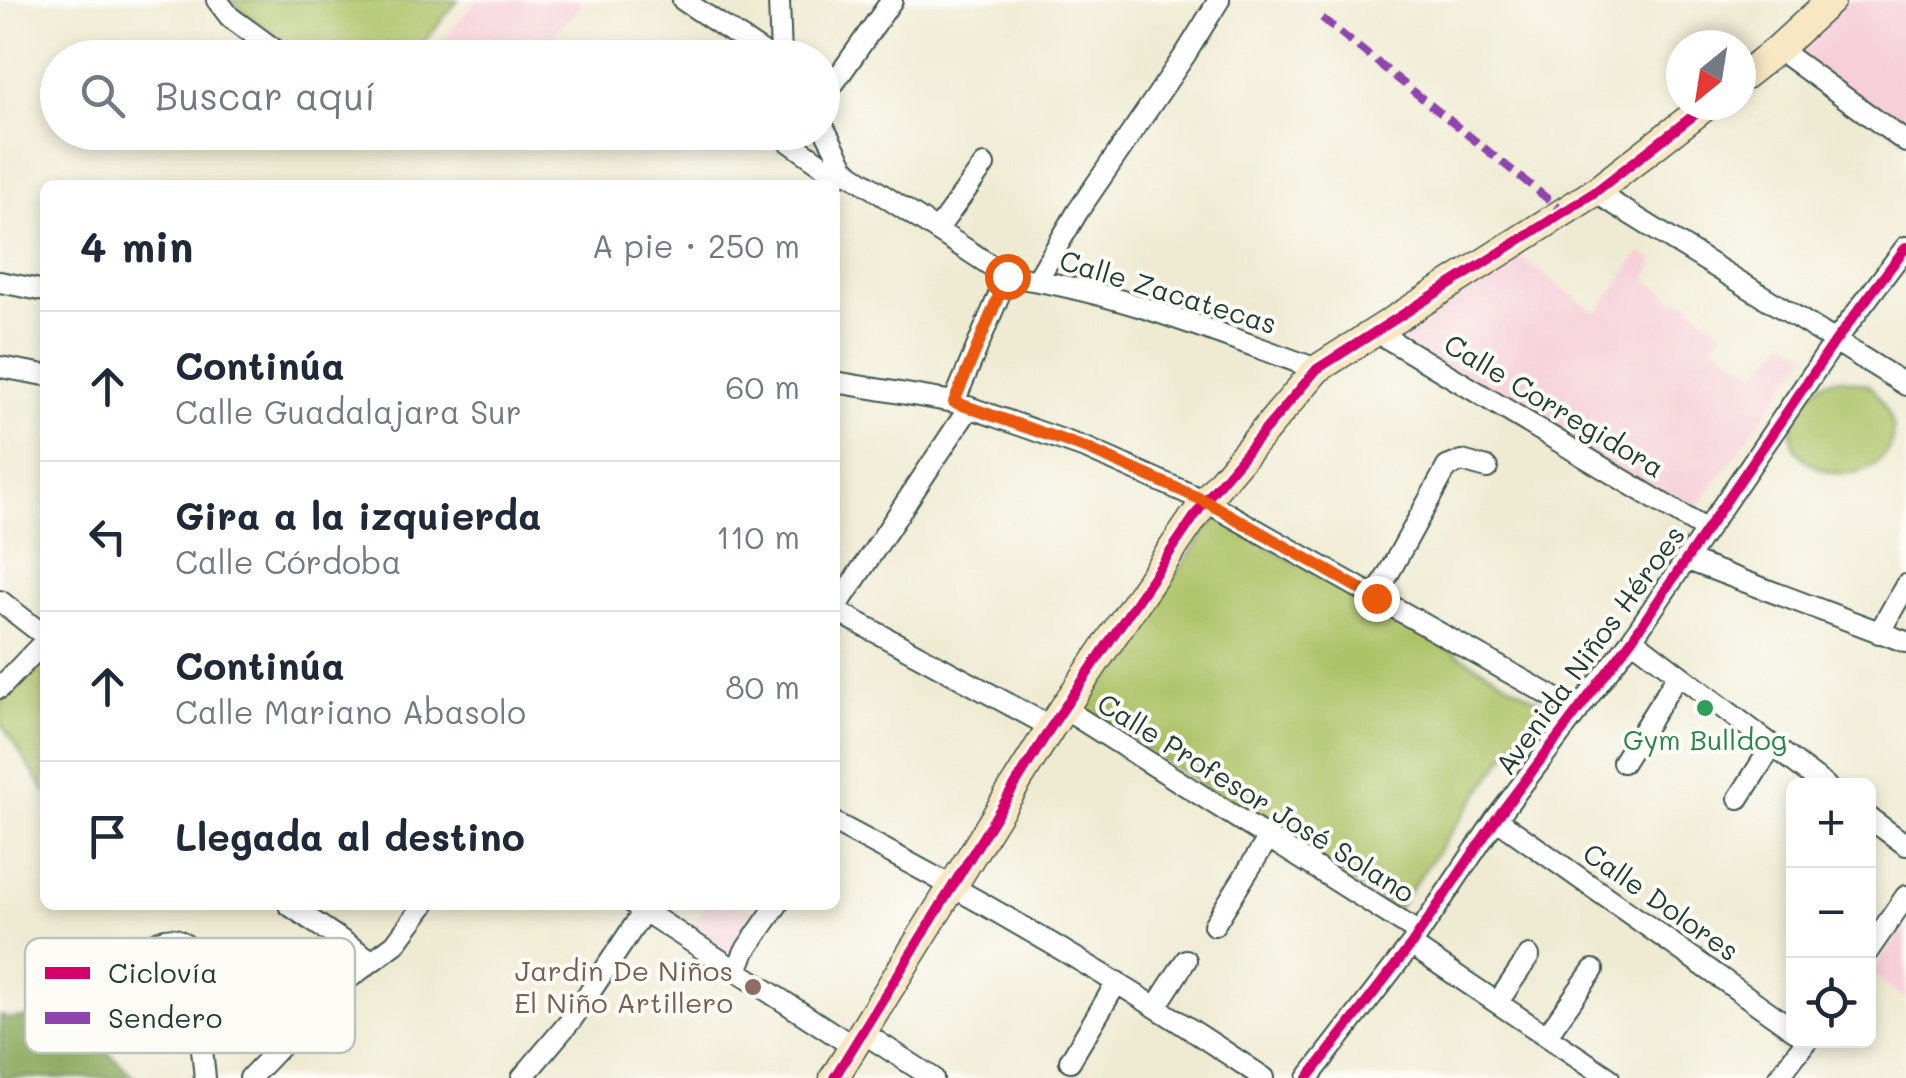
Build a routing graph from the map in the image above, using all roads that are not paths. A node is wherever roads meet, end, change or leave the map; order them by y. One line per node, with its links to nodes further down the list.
1 (217, 0): 7 (street)
2 (683, 0): 8 (street)
3 (779, 0): 9 (street)
4 (892, 0): 12 (street)
5 (1218, 0): 23 (street)
6 (1831, 0): 10 (street)
7 (261, 40)
8 (744, 40)
9 (781, 40)
10 (1778, 49): 11 (street); 14 (street)
11 (1756, 66)
12 (840, 74)
13 (1688, 120): 19 (street)
14 (1906, 142)
15 (801, 150): 18 (street)
16 (830, 150): 18 (street, Calle Zacatecas)
17 (984, 165): 20 (street)
18 (838, 176): 20 (street, Calle Zacatecas)
19 (1595, 192): 26 (street); 27 (street)
20 (938, 230): 22 (street, Calle Zacatecas)
21 (1906, 247): 27 (street, Avenida Niños Héroes)
22 (1007, 276): 23 (street, Calle Zacatecas); 33 (street)
23 (1038, 280): 29 (street, Calle Zacatecas)
24 (0, 282): 25 (street)
25 (40, 289)
26 (1375, 331): 29 (street); 36 (street, Calle Corregidora)
27 (1836, 340): 32 (street); 36 (street, Avenida Niños Héroes)
28 (0, 367): 30 (street)
29 (1317, 369): 35 (street)
30 (40, 374)
31 (840, 383): 33 (street)
32 (1906, 385)
33 (961, 405): 35 (street); 41 (street)
34 (1487, 468): 39 (street)
35 (1205, 501): 39 (street); 51 (street)
36 (1705, 529): 37 (street, Avenida Niños Héroes)
37 (1686, 559): 43 (street); 45 (street, Avenida Niños Héroes)
38 (1906, 584): 43 (street)
39 (1376, 598): 50 (street)
40 (0, 601): 44 (street)
41 (840, 602)
42 (840, 612): 51 (street, Calle Profesor José Solano)
43 (1879, 633): 46 (street)
44 (40, 634)
45 (1632, 639): 48 (street); 50 (street, Avenida Niños Héroes)
46 (1906, 642)
47 (40, 643): 49 (street)
48 (1678, 676): 52 (street); 53 (street)
49 (2, 682)
50 (1578, 711): 56 (street, Avenida Niños Héroes)
51 (1057, 718): 59 (street, Calle Profesor José Solano); 61 (street)
52 (1772, 746): 54 (street); 55 (street)
53 (1622, 762)
54 (1815, 778)
55 (1739, 798)
56 (1496, 819): 70 (street, Avenida Niños Héroes); 82 (street, Calle Dolores)
57 (1876, 823): 60 (street)
58 (840, 826): 61 (street)
59 (1269, 837): 68 (street); 70 (street, Calle Profesor José Solano)
60 (1906, 845)
61 (951, 884): 79 (street); 84 (street)
62 (1906, 896): 71 (street)
63 (296, 910): 69 (street)
64 (420, 910): 75 (street)
65 (640, 910): 91 (street)
66 (647, 910): 76 (street)
67 (774, 910): 76 (street)
68 (1214, 925)
69 (338, 938)
70 (1415, 939): 80 (street, Calle Profesor José Solano); 95 (street, Avenida Niños Héroes)
71 (1876, 939)
72 (355, 950): 75 (street)
73 (1529, 956): 80 (street)
74 (1186, 960): 81 (street)
75 (372, 961): 78 (street)
76 (737, 970): 84 (street)
77 (1593, 970): 83 (street)
78 (355, 974)
79 (1118, 982): 81 (street); 88 (street)
80 (1498, 1002): 83 (street, Calle Profesor José Solano)
81 (1157, 1005): 94 (street)
82 (1786, 1024)
83 (1546, 1035): 96 (street, Calle Profesor José Solano)
84 (858, 1040): 92 (street); 93 (street)
85 (1802, 1048): 97 (street)
86 (202, 1053): 89 (street)
87 (273, 1053): 90 (street)
88 (1070, 1061)
89 (205, 1078)
90 (250, 1078)
91 (522, 1078)
92 (834, 1078)
93 (933, 1078)
94 (1264, 1078)
95 (1308, 1078)
96 (1609, 1078)
97 (1778, 1078)

